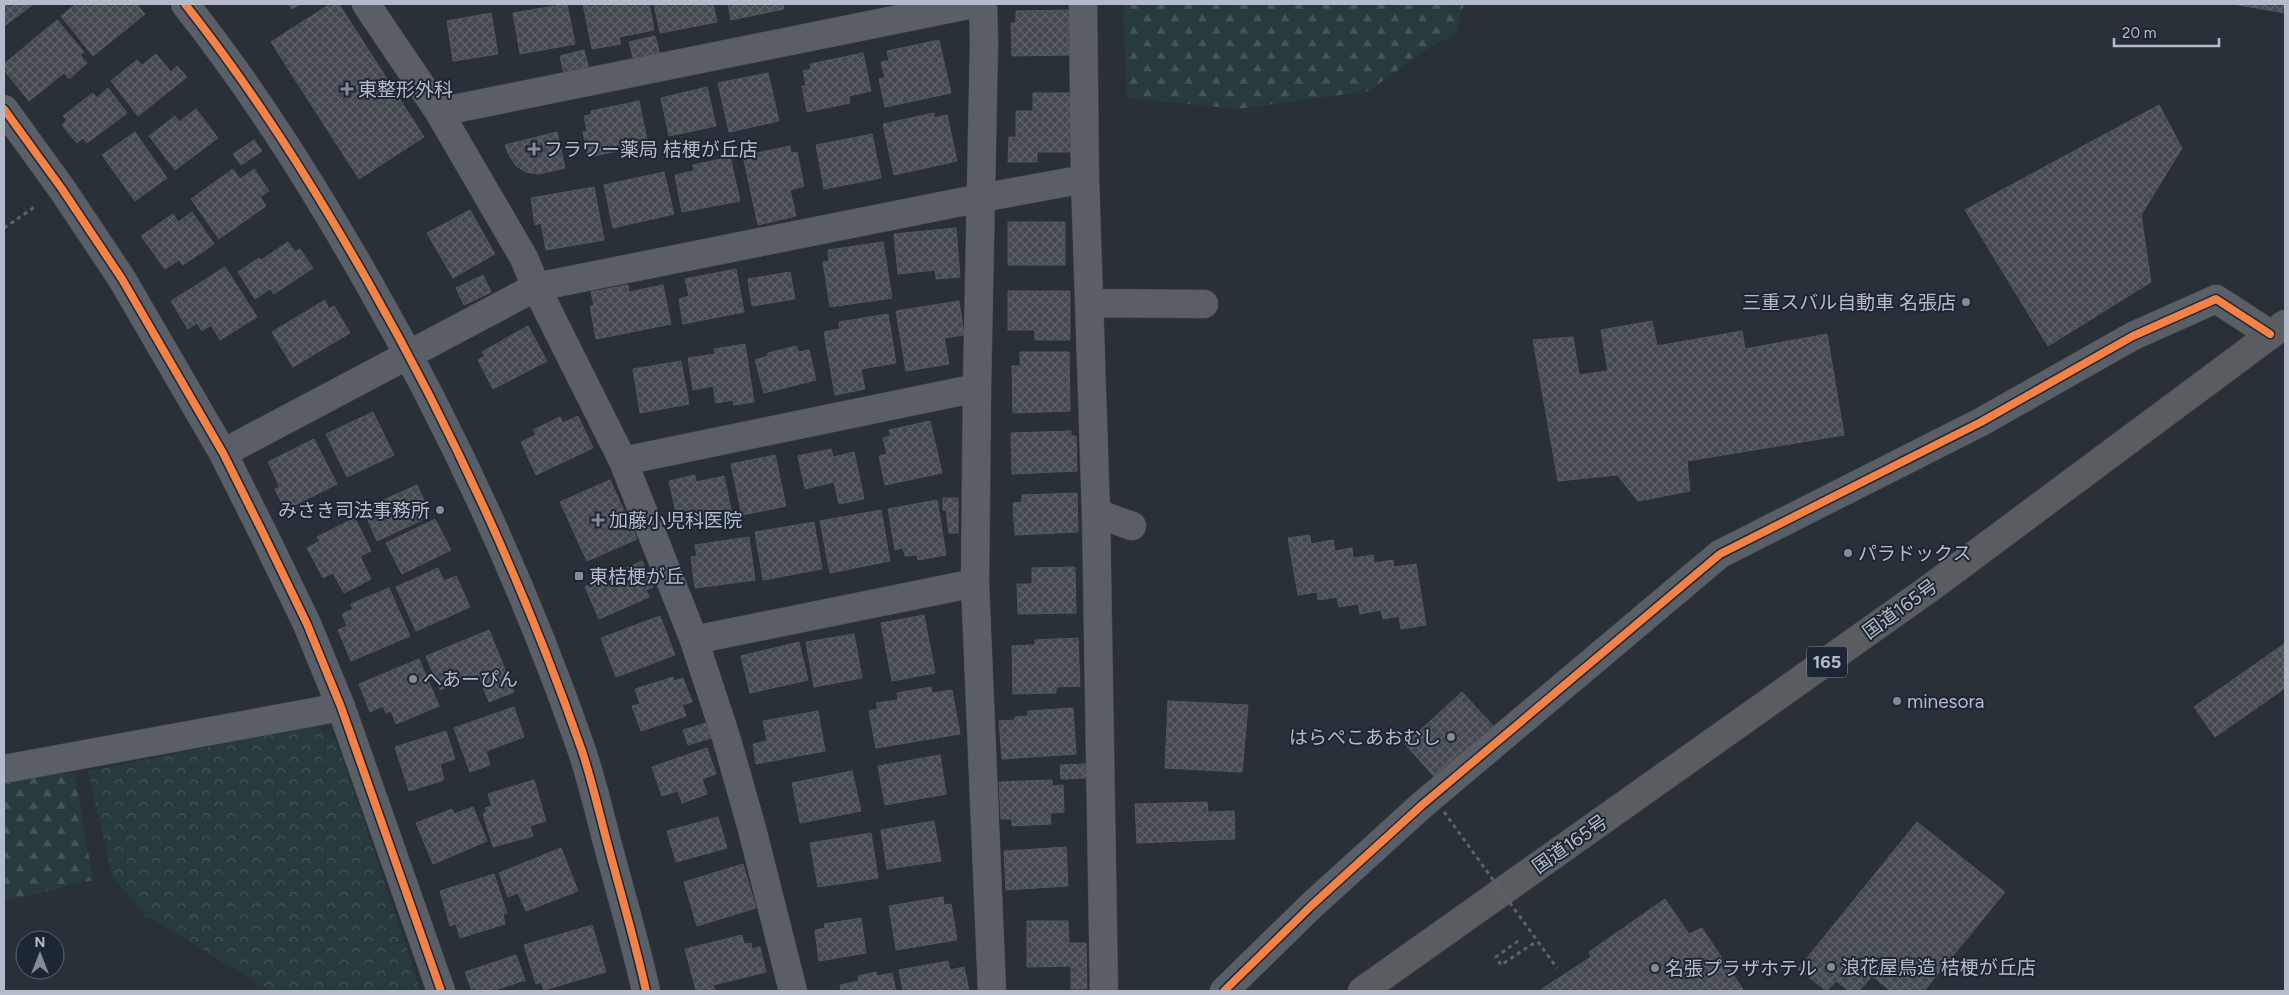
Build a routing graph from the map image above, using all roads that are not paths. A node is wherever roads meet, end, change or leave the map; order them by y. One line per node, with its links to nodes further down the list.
1 (185, 4): 14 (street)
2 (366, 4): 7 (street)
3 (973, 4): 7 (street)
4 (983, 4): 9 (street)
5 (1083, 4): 8 (street)
6 (4, 109): 16 (street)
7 (438, 112): 10 (street)
8 (1085, 179): 9 (street); 11 (street)
9 (981, 198): 10 (street); 15 (street)
10 (536, 288): 14 (street); 17 (street)
11 (1089, 303): 12 (street); 18 (street)
12 (1204, 304)
13 (2278, 329): 29 (street); 30 (highway, 国道165号 / 165)
14 (409, 353): 16 (street); 25 (street)
15 (977, 388): 17 (street); 20 (street)
16 (223, 453): 22 (street)
17 (623, 461): 21 (street)
18 (1096, 513): 19 (street); 28 (street)
19 (1132, 526)
20 (975, 583): 21 (street); 27 (street)
21 (694, 640): 26 (street)
22 (341, 707): 23 (street); 24 (street)
23 (4, 769)
24 (441, 991)
25 (646, 991)
26 (793, 991)
27 (992, 991)
28 (1104, 991)
29 (1224, 991)
30 (1362, 991)

